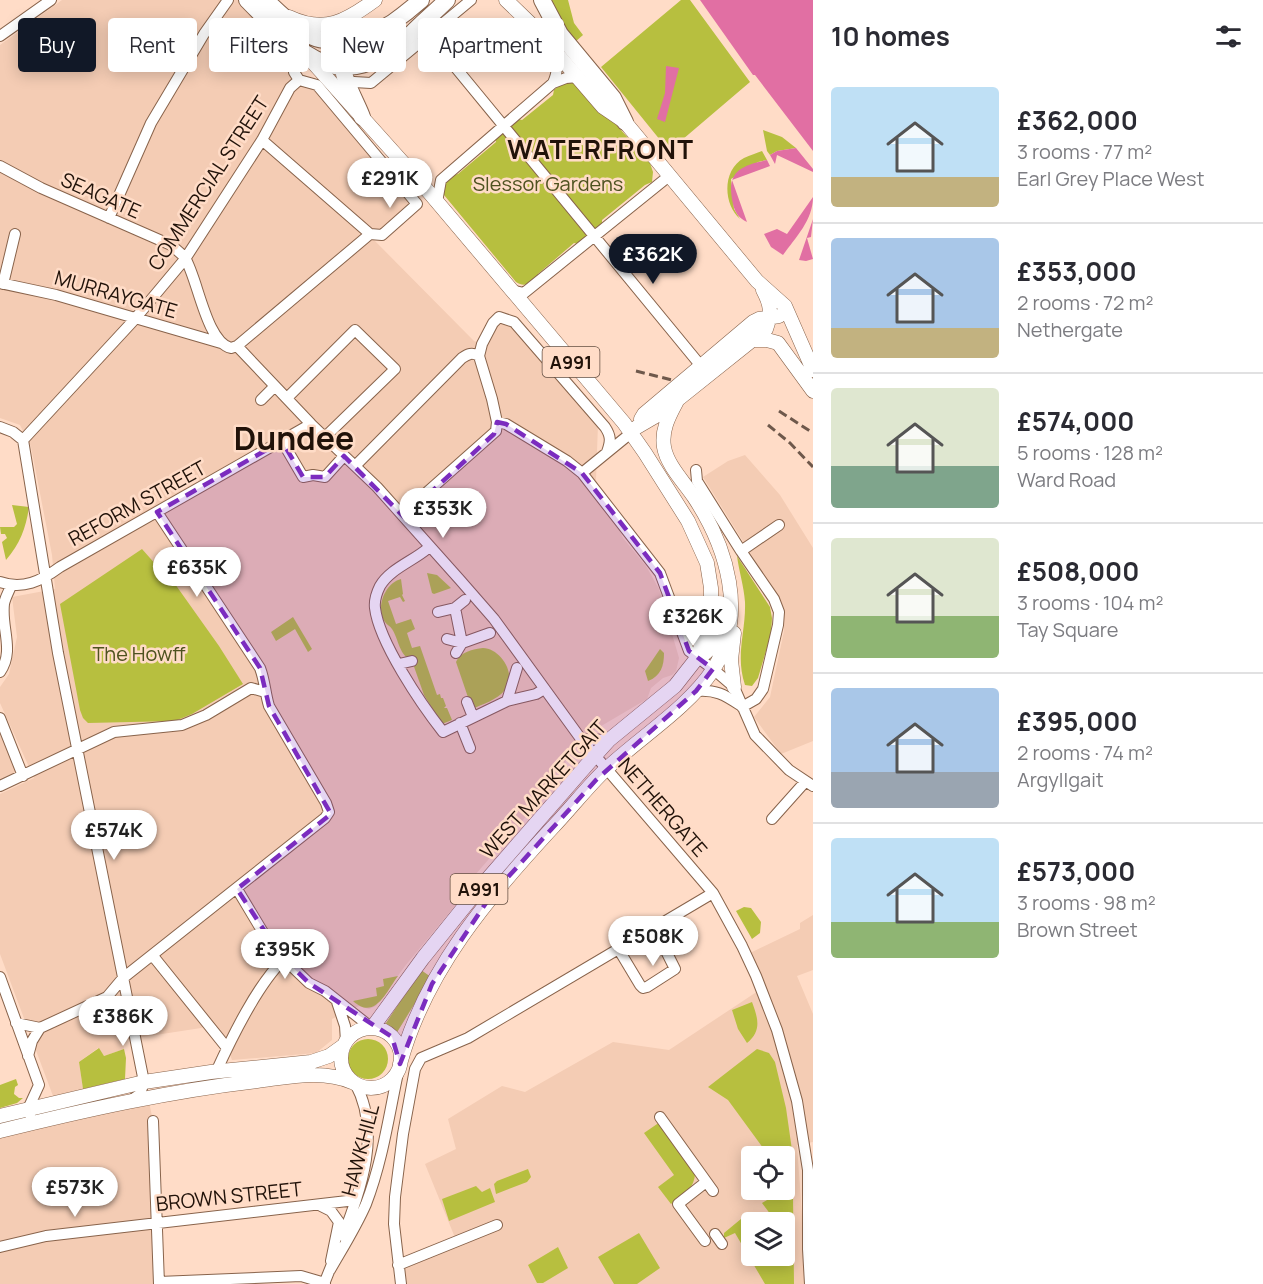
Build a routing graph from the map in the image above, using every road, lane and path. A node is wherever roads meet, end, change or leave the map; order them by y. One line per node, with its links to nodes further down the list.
1 (51, 0): 18 (street)
2 (228, 0): 39 (street)
3 (247, 0): 13 (highway)
4 (266, 0): 12 (highway)
5 (375, 0): 12 (main road)
6 (421, 0): 14 (highway)
7 (447, 0): 19 (highway)
8 (471, 0): 15 (street)
9 (506, 0): 16 (main road)
10 (514, 0): 17 (main road)
11 (542, 0): 33 (highway)
12 (284, 15): 20 (highway)
13 (266, 18)
14 (398, 18)
15 (448, 18)
16 (525, 18)
17 (528, 18)
18 (0, 36)
19 (406, 37)
20 (321, 40)
21 (418, 43): 31 (street)
22 (309, 60): 32 (main road, A991)
23 (564, 61): 28 (main road)
24 (294, 72): 29 (street)
25 (342, 72): 31 (highway)
26 (460, 72): 34 (street)
27 (557, 72): 30 (street)
28 (578, 77): 30 (street); 33 (main road)
29 (299, 80): 35 (street, COMMERCIAL STREET); 41 (street)
30 (553, 84): 34 (street)
31 (350, 87): 32 (highway)
32 (362, 117): 38 (main road, A991)
33 (625, 122): 37 (main road)
34 (504, 126): 38 (street); 42 (street)
35 (262, 140): 41 (street); 43 (street, COMMERCIAL STREET)
36 (0, 166): 39 (street, SEAGATE)
37 (669, 176): 42 (street); 44 (main road)
38 (436, 202): 46 (main road, A991)
39 (109, 218): 43 (street, SEAGATE)
40 (15, 234): 45 (street)
41 (376, 234): 54 (street)
42 (594, 237): 46 (street); 56 (street)
43 (185, 259): 50 (street, COMMERCIAL STREET); 53 (street)
44 (757, 281): 49 (main road); 51 (main road)
45 (1, 283): 47 (street, MURRAYGATE)
46 (512, 290): 66 (main road, A991)
47 (54, 291): 48 (street); 50 (street, MURRAYGATE)
48 (53, 307)
49 (771, 317): 51 (main road); 52 (main road, A991); 56 (main road)
50 (136, 318): 53 (street, MURRAYGATE); 68 (street, COMMERCIAL STREET)
51 (794, 325): 57 (main road)
52 (754, 340): 59 (main road); 61 (main road, A991)
53 (221, 343): 54 (street, MURRAYGATE)
54 (237, 346): 58 (street, NETHERGATE)
55 (479, 356): 63 (street); 70 (street); 72 (street)
56 (701, 366): 66 (main road)
57 (813, 370)
58 (275, 386): 60 (street, NETHERGATE); 62 (street)
59 (813, 392)
60 (287, 398): 64 (street, NETHERGATE); 67 (street)
61 (678, 399): 66 (main road, A991); 83 (main road, WEST MARKETGAIT / A991)
62 (261, 400)
63 (497, 422): 74 (street); 76 (street)
64 (311, 424): 67 (street, NETHERGATE); 69 (street, REFORM STREET)
65 (0, 427): 68 (street)
66 (634, 430): 70 (street); 87 (main road, WEST MARKETGAIT / A991)
67 (325, 437): 71 (street, NETHERGATE)
68 (23, 440): 80 (street)
69 (282, 441): 71 (street); 75 (street, REFORM STREET)
70 (607, 452): 74 (street)
71 (344, 456): 72 (street, NETHERGATE)
72 (355, 466): 76 (street, NETHERGATE)
73 (696, 470): 79 (street)
74 (582, 473): 86 (street)
75 (158, 512): 80 (street, REFORM STREET); 101 (street)
76 (404, 517): 108 (street, NETHERGATE)
77 (779, 525): 79 (street)
78 (427, 549): 94 (street)
79 (741, 551): 104 (street)
80 (44, 578): 81 (street, REFORM STREET); 111 (street)
81 (6, 584): 97 (street)
82 (465, 600): 84 (street)
83 (731, 604): 92 (main road); 96 (main road, WEST MARKETGAIT / A991); 98 (main road)
84 (454, 608): 85 (street); 90 (street)
85 (438, 612)
86 (680, 628): 87 (street); 92 (street)
87 (707, 628): 92 (main road, WEST MARKETGAIT / A991)
88 (490, 633): 90 (street)
89 (447, 639): 90 (street)
90 (462, 643): 91 (street)
91 (456, 653)
92 (697, 658): 96 (street); 109 (main road, WEST MARKETGAIT / A991)
93 (412, 661): 94 (street)
94 (399, 664): 107 (street)
95 (517, 668): 102 (street)
96 (713, 669): 98 (street); 100 (main road, WEST MARKETGAIT / A991)
97 (0, 672)
98 (734, 687): 104 (street)
99 (541, 691): 102 (street)
100 (696, 691): 104 (street); 113 (main road, WEST MARKETGAIT / A991)
101 (265, 692): 111 (street); 118 (street)
102 (507, 701): 105 (street)
103 (467, 702): 105 (street)
104 (742, 707): 115 (street)
105 (473, 717): 107 (street)
106 (0, 718): 114 (street)
107 (460, 723): 110 (street)
108 (581, 740): 109 (street); 112 (street, NETHERGATE)
109 (609, 740): 112 (main road, WEST MARKETGAIT / A991)
110 (470, 748)
111 (76, 749): 114 (street); 125 (street)
112 (595, 756): 113 (street, NETHERGATE); 131 (main road, WEST MARKETGAIT / A991)
113 (606, 769): 119 (street, NETHERGATE); 135 (main road, WEST MARKETGAIT / A991)
114 (23, 776): 116 (street)
115 (809, 784): 117 (street)
116 (0, 786)
117 (772, 819)
118 (237, 889): 122 (street); 123 (street)
119 (713, 893): 120 (street); 159 (street, NETHERGATE)
120 (656, 929): 121 (street); 121 (street)
121 (619, 950): 154 (street)
122 (153, 956): 125 (street); 133 (street)
123 (282, 957): 127 (street); 133 (street)
124 (0, 977): 129 (street)
125 (123, 978): 126 (street); 128 (street)
126 (107, 997): 128 (street); 130 (street)
127 (337, 1002): 131 (street); 132 (street)
128 (129, 1006): 137 (street)
129 (16, 1023): 130 (street); 134 (street)
130 (40, 1028): 134 (street)
131 (372, 1028): 132 (main road); 135 (main road)
132 (345, 1043): 136 (main road); 138 (main road)
133 (227, 1048): 136 (street)
134 (28, 1056): 140 (street)
135 (399, 1066): 138 (main road); 155 (street, HAWKHILL)
136 (216, 1072): 137 (main road)
137 (144, 1082): 139 (street); 140 (main road)
138 (353, 1082): 139 (main road); 146 (street, HAWKHILL)
139 (130, 1101): 144 (main road)
140 (28, 1109): 141 (main road); 144 (street)
141 (0, 1116)
142 (660, 1117): 151 (street)
143 (153, 1121): 148 (street)
144 (32, 1124): 145 (main road)
145 (0, 1131)
146 (356, 1200): 147 (street, BROWN STREET); 155 (street, HAWKHILL)
147 (317, 1206): 148 (street, BROWN STREET); 155 (street)
148 (157, 1222): 153 (street, BROWN STREET); 156 (street)
149 (497, 1225): 154 (street)
150 (715, 1234): 152 (street)
151 (705, 1241)
152 (722, 1244)
153 (0, 1247)
154 (398, 1265): 158 (street)
155 (330, 1270): 157 (street, HAWKHILL)
156 (159, 1283): 157 (street)
157 (324, 1283)
158 (401, 1284)
159 (810, 1284)

